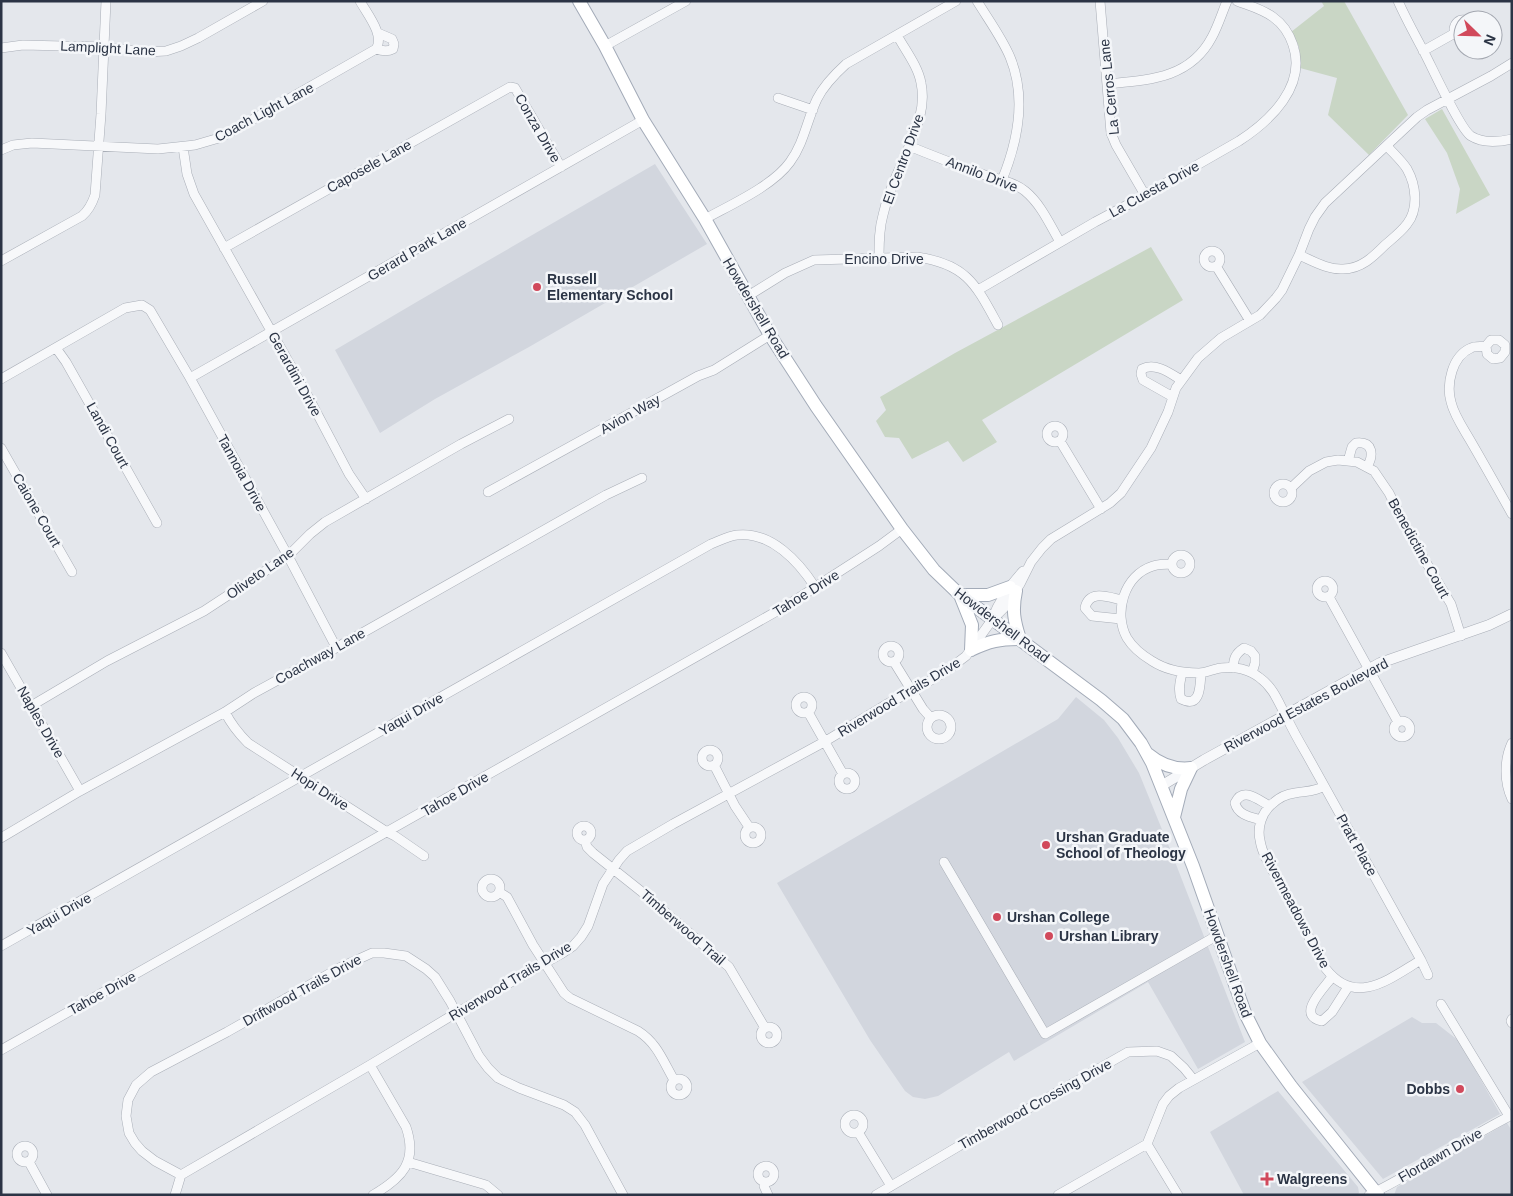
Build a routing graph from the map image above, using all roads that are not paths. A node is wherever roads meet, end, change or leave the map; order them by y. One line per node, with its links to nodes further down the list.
1 (106, 1): 16 (street)
2 (263, 1): 16 (street, Lamplight Lane)
3 (360, 1): 12 (street)
4 (579, 1): 15 (main road, Howdershell Road)
5 (686, 1): 15 (street)
6 (956, 1): 13 (street)
7 (977, 1): 34 (street)
8 (1100, 1): 21 (street, La Cerros Lane)
9 (1227, 1): 21 (street)
10 (1238, 1): 35 (street, La Cuesta Drive)
11 (1398, 1): 19 (street)
12 (378, 33): 18 (street); 18 (street, Coach Light Lane)
13 (897, 35): 25 (street); 29 (street, El Centro Drive)
14 (1453, 38): 19 (street)
15 (606, 46): 26 (main road, Howdershell Road)
16 (104, 47): 17 (street, Lamplight Lane); 28 (street)
17 (1, 48)
18 (376, 49): 31 (street, Coach Light Lane)
19 (1423, 51): 24 (street)
20 (1512, 63): 24 (street)
21 (1107, 84): 35 (street, La Cerros Lane)
22 (515, 88): 33 (street, Conza Drive); 38 (street, Caposele Lane)
23 (778, 98): 25 (street)
24 (1448, 100): 27 (street); 30 (street)
25 (813, 110): 36 (street)
26 (643, 120): 33 (street, Gerard Park Lane); 36 (main road, Howdershell Road)
27 (1512, 139)
28 (98, 146): 31 (street, Coach Light Lane); 32 (street, Coach Light Lane); 41 (street)
29 (910, 146): 34 (street, Annilo Drive); 40 (street, El Centro Drive)
30 (1387, 146): 39 (street); 39 (street)
31 (182, 148): 38 (street, Gerardini Drive)
32 (1, 150)
33 (561, 167): 47 (street, Gerard Park Lane)
34 (1002, 180): 37 (street, Annilo Drive)
35 (1145, 195): 37 (street, La Cuesta Drive)
36 (705, 219): 44 (main road, Howdershell Road)
37 (1060, 242): 43 (street, La Cuesta Drive)
38 (224, 248): 47 (street, Gerardini Drive)
39 (1299, 255): 45 (street)
40 (879, 258): 43 (street, Encino Drive); 44 (street, Encino Drive)
41 (1, 261)
42 (1216, 266): 45 (street)
43 (978, 290): 46 (street, Encino Drive)
44 (748, 296): 48 (main road, Howdershell Road)
45 (1250, 321): 53 (street)
46 (998, 324)
47 (271, 332): 52 (street, Gerard Park Lane); 63 (street, Gerardini Drive)
48 (770, 335): 62 (street, Avion Way); 67 (main road, Howdershell Road)
49 (1486, 346): 65 (street)
50 (56, 348): 51 (street); 52 (street, Tannoia Drive); 66 (street, Landi Court)
51 (1, 378)
52 (190, 378): 68 (street, Tannoia Drive)
53 (1181, 380): 54 (street); 54 (street)
54 (1173, 397): 64 (street)
55 (509, 419): 63 (street, Oliveto Lane)
56 (1060, 441): 64 (street)
57 (1, 448): 70 (street, Caione Court)
58 (1348, 461): 59 (street, Benedictine Court); 59 (street); 61 (street, Benedictine Court)
59 (1367, 467): 79 (street, Benedictine Court)
60 (642, 478): 81 (street, Coachway Lane)
61 (1291, 488)
62 (488, 492)
63 (366, 500): 68 (street, Oliveto Lane)
64 (1101, 509): 72 (street, Riverwood Trails Drive)
65 (1512, 514)
66 (158, 523)
67 (902, 529): 71 (street, Tahoe Drive); 73 (main road, Howdershell Road)
68 (288, 556): 81 (street, Tannoia Drive); 91 (street, Oliveto Lane)
69 (1172, 564): 75 (street)
70 (72, 572)
71 (815, 587): 103 (street, Yaqui Drive); 113 (street, Tahoe Drive)
72 (1013, 589): 73 (main road); 78 (street, Riverwood Trails Drive); 80 (main road)
73 (960, 595): 78 (main road, Howdershell Road); 82 (main road)
74 (1329, 597): 86 (street)
75 (1122, 600): 77 (street); 77 (street)
76 (1512, 614): 79 (street, Riverwood Estates Boulevard)
77 (1120, 619): 87 (street)
78 (992, 620): 80 (main road, Howdershell Road); 82 (street, Riverwood Trails Drive)
79 (1461, 636): 86 (street, Riverwood Estates Boulevard)
80 (1020, 639): 82 (main road); 99 (main road, Howdershell Road)
81 (336, 647): 92 (street, Coachway Lane)
82 (971, 650): 90 (street, Riverwood Trails Drive)
83 (1, 653): 91 (street, Naples Drive)
84 (894, 662): 90 (street)
85 (1233, 668): 88 (street); 89 (street); 89 (street)
86 (1369, 670): 94 (street, Riverwood Estates Boulevard); 96 (street)
87 (1182, 672): 88 (street); 88 (street)
88 (1201, 673)
89 (1252, 673): 94 (street, Pratt Place)
90 (912, 691): 95 (street); 97 (street, Riverwood Trails Drive)
91 (31, 706): 106 (street, Naples Drive)
92 (225, 712): 103 (street, Hopi Drive); 106 (street, Coachway Lane)
93 (808, 712): 97 (street)
94 (1286, 716): 101 (street, Riverwood Estates Boulevard); 105 (street, Pratt Place)
95 (931, 718)
96 (1398, 722)
97 (824, 742): 102 (street); 107 (street, Riverwood Trails Drive)
98 (1512, 743): 108 (street)
99 (1145, 752): 101 (main road); 104 (main road, Howdershell Road)
100 (714, 765): 107 (street)
101 (1191, 768): 104 (street, Riverwood Estates Boulevard); 110 (main road)
102 (843, 774)
103 (300, 776): 113 (street, Hopi Drive); 121 (street, Yaqui Drive)
104 (1161, 786): 110 (main road, Howdershell Road)
105 (1324, 786): 109 (street); 122 (street, Pratt Place)
106 (80, 791): 114 (street, Coachway Lane)
107 (730, 793): 112 (street); 118 (street, Riverwood Trails Drive)
108 (1512, 799)
109 (1270, 806): 111 (street); 111 (street)
110 (1174, 817): 120 (main road, Howdershell Road)
111 (1261, 820): 125 (street, Rivermeadows Drive)
112 (749, 827)
113 (387, 832): 116 (street, Hopi Drive); 131 (street, Tahoe Drive)
114 (1, 838)
115 (585, 840): 118 (street, Timberwood Trail)
116 (424, 856)
117 (944, 862): 120 (street)
118 (613, 868): 123 (street, Riverwood Trails Drive); 129 (street, Timberwood Trail)
119 (499, 892): 123 (street)
120 (1218, 935): 130 (main road, Howdershell Road)
121 (1, 946)
122 (1421, 960): 124 (street, Pratt Place); 126 (street)
123 (545, 964): 128 (street, Riverwood Trails Drive); 134 (street)
124 (1428, 975)
125 (1332, 977): 126 (street, Rivermeadows Drive); 126 (street)
126 (1348, 987)
127 (1442, 1004): 135 (street)
128 (456, 1012): 132 (street, Riverwood Trails Drive); 140 (street, Driftwood Trails Drive); 148 (street, Driftwood Trails Drive)
129 (765, 1028)
130 (1260, 1044): 133 (street); 143 (main road, Howdershell Road)
131 (1, 1050)
132 (370, 1065): 139 (street); 140 (street, Riverwood Trails Drive)
133 (1193, 1079): 137 (street); 142 (street, Timberwood Crossing Drive)
134 (674, 1080)
135 (1510, 1115): 143 (street, Flordawn Drive)
136 (858, 1132): 142 (street)
137 (1148, 1144): 151 (street); 152 (street)
138 (29, 1162): 144 (street)
139 (408, 1162): 146 (street); 147 (street)
140 (181, 1175): 145 (street)
141 (764, 1182): 149 (street)
142 (891, 1186): 150 (street, Timberwood Crossing Drive)
143 (1374, 1194)
144 (47, 1195)
145 (175, 1195)
146 (373, 1195)
147 (498, 1195)
148 (623, 1195)
149 (768, 1195)
150 (876, 1195)
151 (1058, 1195)
152 (1178, 1195)

